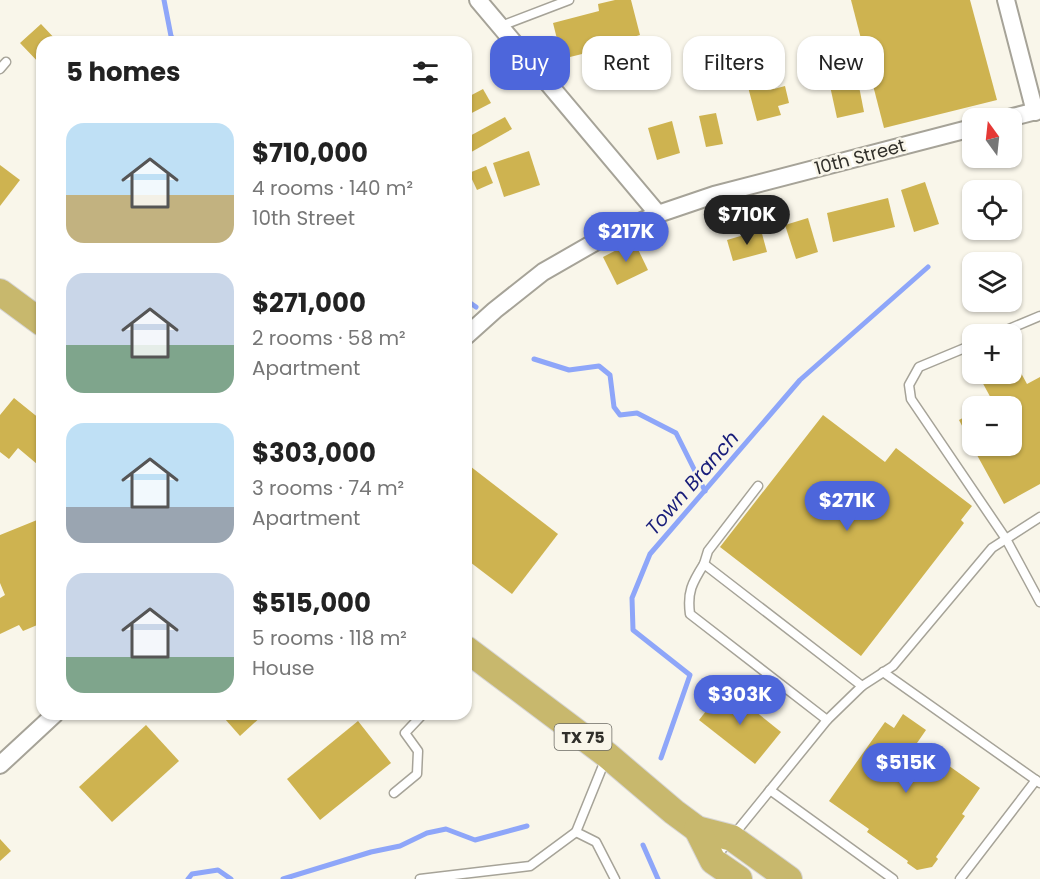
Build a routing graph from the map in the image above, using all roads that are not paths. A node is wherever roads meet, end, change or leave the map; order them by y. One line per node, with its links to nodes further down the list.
1 (478, 0): 4 (street)
2 (568, 0): 4 (lane)
3 (1006, 0): 5 (street)
4 (501, 26): 8 (street)
5 (1037, 111): 6 (street)
6 (1022, 115)
7 (962, 131): 8 (street, 10th Street)
8 (658, 214): 13 (street, 10th Street)
9 (0, 292): 11 (main road)
10 (1040, 316): 12 (lane)
11 (36, 319)
12 (1021, 324)
13 (472, 331)
14 (962, 349): 17 (lane)
15 (758, 486): 18 (lane)
16 (1040, 517): 17 (lane)
17 (1006, 539): 19 (lane); 21 (lane)
18 (704, 564): 22 (lane); 25 (lane)
19 (1040, 602)
20 (472, 656): 26 (main road, TX 75)
21 (884, 672): 22 (lane); 28 (lane)
22 (862, 686): 25 (lane)
23 (49, 720): 27 (street)
24 (417, 720): 30 (lane)
25 (827, 720): 29 (lane)
26 (607, 755): 31 (main road, TX 75); 32 (lane)
27 (0, 765)
28 (1038, 782): 40 (lane)
29 (770, 790): 33 (lane); 39 (lane)
30 (394, 793)
31 (698, 829): 33 (main road, TX 75); 34 (main road, TX 75)
32 (576, 832): 35 (lane); 36 (lane)
33 (732, 838): 34 (lane); 38 (main road, TX 75)
34 (713, 861): 37 (main road)
35 (420, 879)
36 (615, 879)
37 (739, 879)
38 (789, 879)
39 (893, 879)
40 (960, 879)

